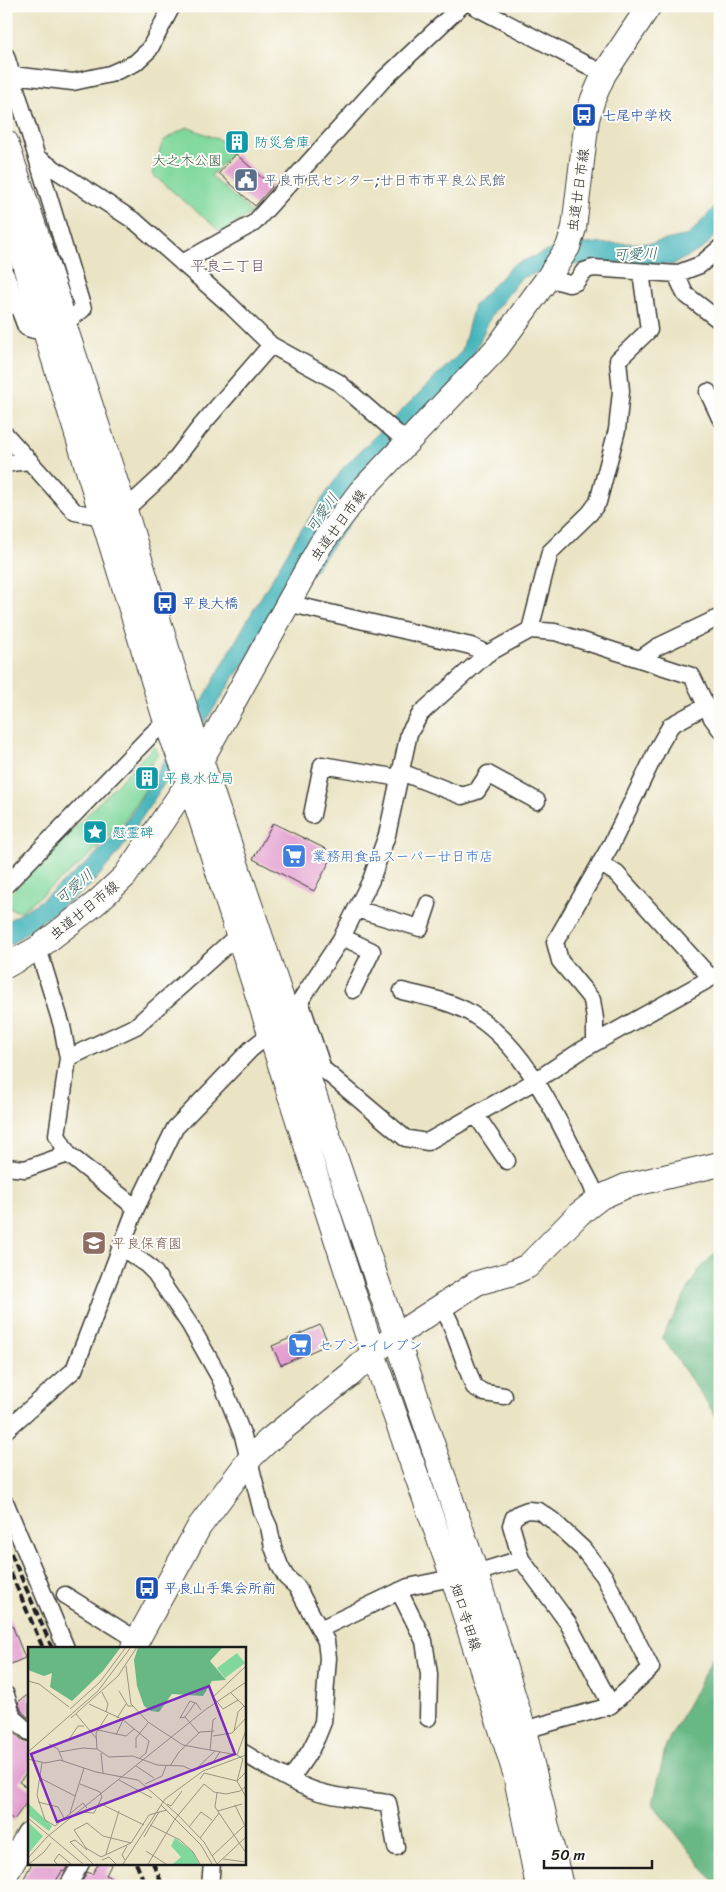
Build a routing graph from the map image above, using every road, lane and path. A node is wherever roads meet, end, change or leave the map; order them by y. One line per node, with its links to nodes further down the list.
1 (172, 6): 5 (street)
2 (461, 6): 11 (street)
3 (474, 6): 6 (street)
4 (649, 6): 6 (street, 虫道廿日市線)
5 (9, 68): 8 (street)
6 (604, 74): 15 (street, 虫道廿日市線)
7 (6, 142): 17 (street)
8 (38, 159): 11 (street); 17 (street)
9 (6, 206): 17 (street)
10 (720, 248): 13 (street)
11 (182, 263): 18 (street)
12 (641, 272): 13 (street); 15 (street); 28 (street)
13 (676, 274): 16 (street)
14 (6, 275): 17 (street)
15 (550, 275): 22 (street, 虫道廿日市線)
16 (720, 321)
17 (55, 327): 25 (street)
18 (271, 345): 22 (street); 25 (street)
19 (708, 392): 20 (street)
20 (720, 418)
21 (6, 435): 23 (street)
22 (403, 440): 26 (street, 虫道廿日市線)
23 (30, 461): 24 (street); 25 (street)
24 (6, 465)
25 (114, 514): 32 (street); 34 (street)
26 (287, 603): 29 (street); 34 (street, 虫道廿日市線)
27 (720, 617): 30 (street)
28 (530, 630): 29 (street); 30 (street)
29 (487, 654): 35 (street)
30 (640, 659): 31 (street)
31 (706, 706): 33 (street); 38 (street)
32 (167, 724): 34 (street); 39 (street)
33 (720, 728)
34 (193, 763): 42 (street, 畑口寺田線); 44 (street, 虫道廿日市線); 49 (street)
35 (400, 775): 36 (street); 37 (street); 41 (street)
36 (537, 801)
37 (312, 815)
38 (600, 864): 46 (street); 51 (street)
39 (6, 885)
40 (428, 904): 41 (street)
41 (356, 909): 43 (street)
42 (238, 936): 50 (street, 畑口寺田線); 52 (street)
43 (342, 937): 47 (street); 49 (street)
44 (38, 948): 45 (street, 虫道廿日市線); 52 (street)
45 (6, 966)
46 (715, 976): 51 (street)
47 (353, 990)
48 (402, 992): 53 (street)
49 (293, 1006): 50 (street); 54 (street); 63 (street)
50 (270, 1034): 60 (street); 64 (street, 畑口寺田線)
51 (595, 1042): 53 (street)
52 (68, 1058): 55 (street)
53 (535, 1081): 54 (street); 59 (street)
54 (476, 1115): 56 (street)
55 (68, 1154): 58 (street); 60 (street)
56 (508, 1161)
57 (720, 1164): 59 (street)
58 (6, 1167)
59 (597, 1199): 62 (street)
60 (136, 1208): 61 (street)
61 (122, 1248): 66 (street); 67 (street)
62 (442, 1306): 63 (street); 65 (street)
63 (395, 1336): 64 (street); 70 (street)
64 (373, 1354): 67 (street); 71 (street, 畑口寺田線)
65 (504, 1396)
66 (6, 1430)
67 (249, 1460): 74 (street); 75 (street)
68 (6, 1504): 76 (street)
69 (521, 1559): 70 (street); 78 (street); 78 (street)
70 (476, 1572): 71 (street); 80 (street)
71 (453, 1578): 72 (street); 91 (street, 畑口寺田線)
72 (399, 1591): 74 (street); 79 (street)
73 (64, 1595): 75 (street)
74 (320, 1629): 83 (street)
75 (135, 1644)
76 (66, 1647)
77 (6, 1695): 81 (street)
78 (611, 1705): 80 (street)
79 (428, 1718)
80 (524, 1730): 92 (street)
81 (28, 1731)
82 (245, 1755): 83 (street)
83 (290, 1780): 85 (street)
84 (28, 1836): 88 (street)
85 (396, 1847)
86 (80, 1864): 89 (street)
87 (212, 1864): 90 (street)
88 (6, 1874)
89 (68, 1886)
90 (210, 1886)
91 (538, 1886)
92 (561, 1886)

